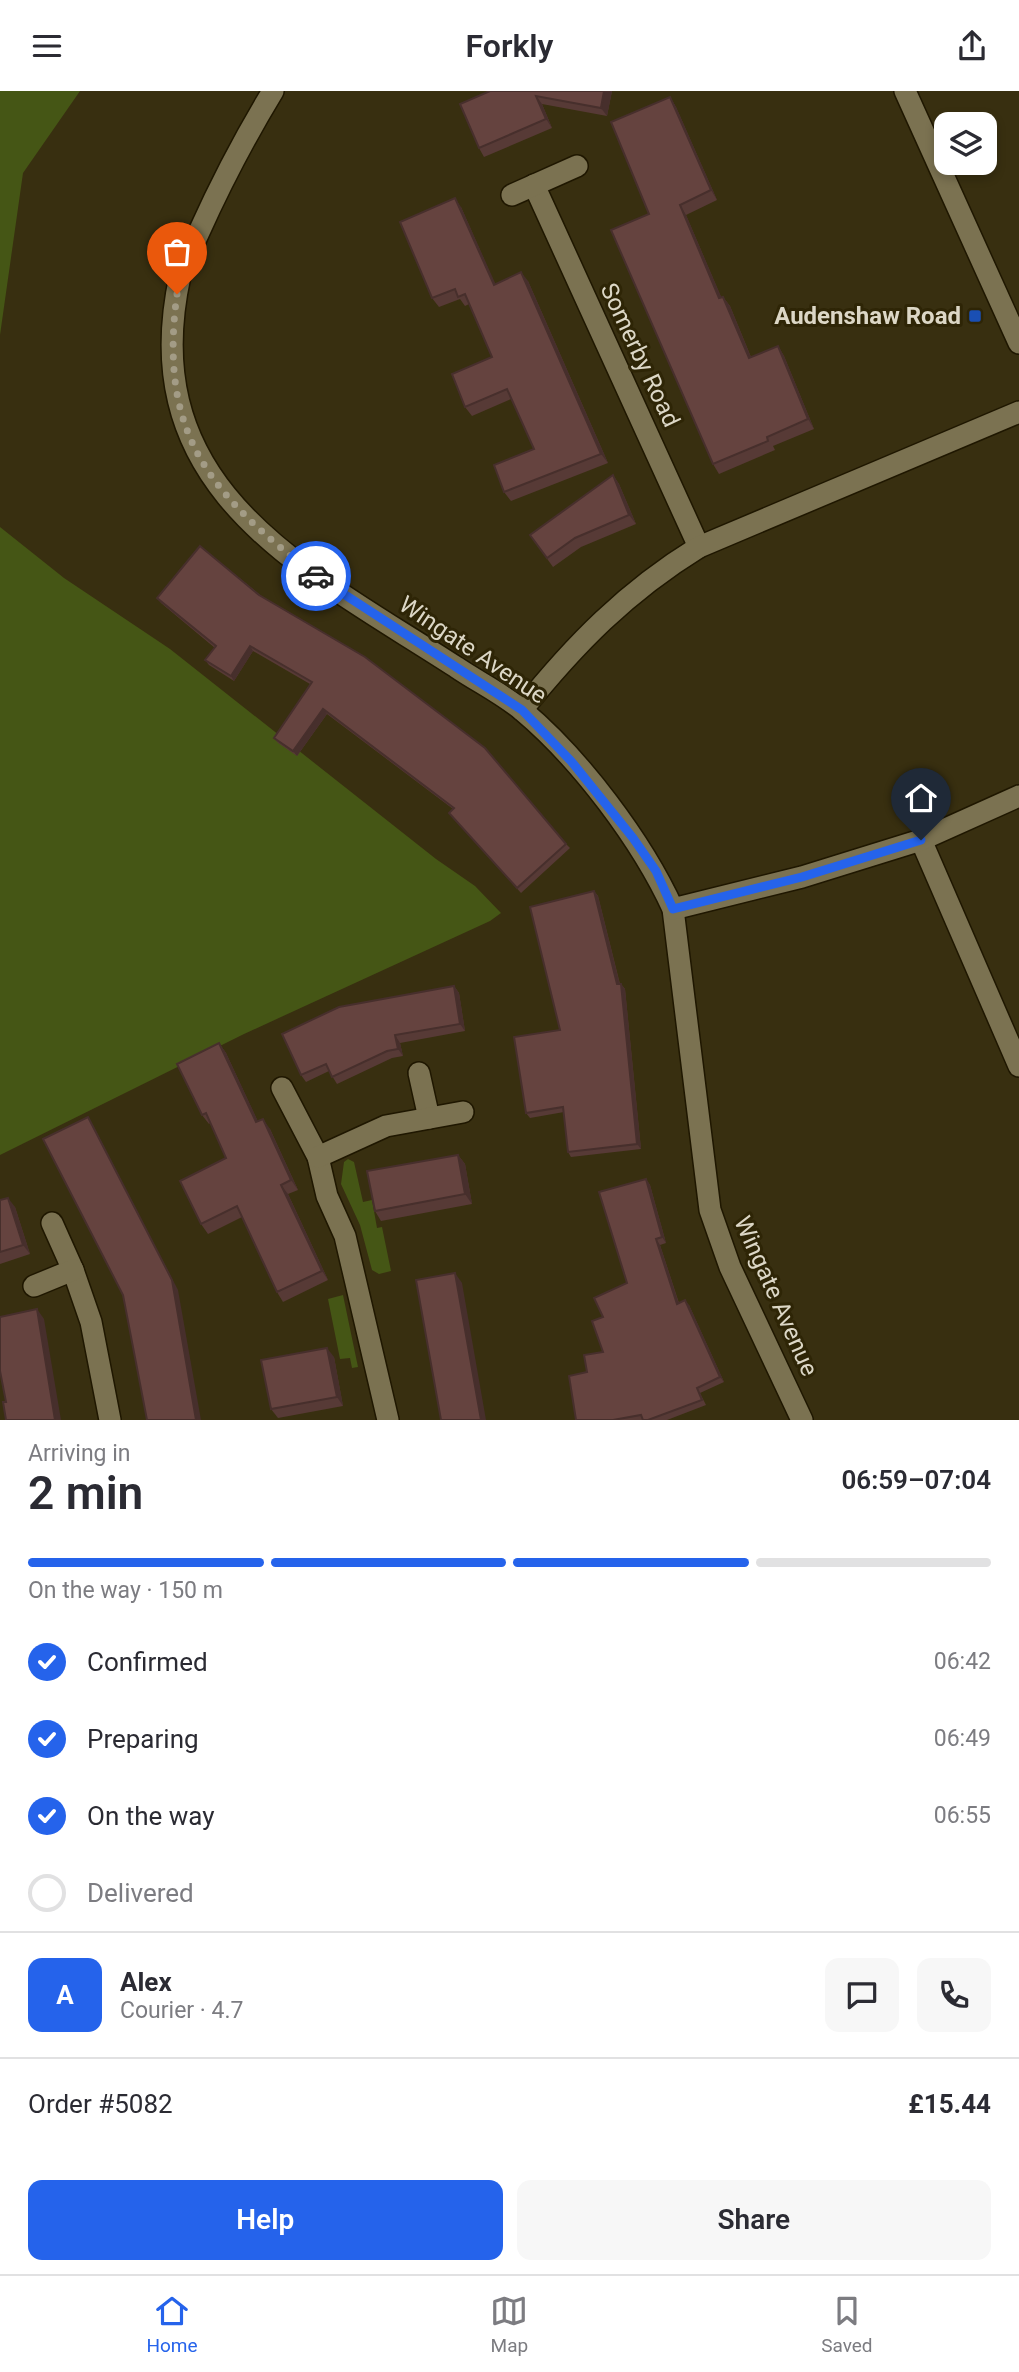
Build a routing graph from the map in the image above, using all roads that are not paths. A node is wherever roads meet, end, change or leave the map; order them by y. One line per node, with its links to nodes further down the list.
1 (272, 91): 9 (street, Wingate Avenue)
2 (905, 91): 6 (street)
3 (577, 166): 4 (street)
4 (534, 185): 5 (street); 8 (street, Somerby Road)
5 (512, 195)
6 (1019, 343)
7 (1019, 412): 8 (street)
8 (699, 547): 9 (street)
9 (522, 710): 12 (street, Wingate Avenue)
10 (1019, 796): 11 (street)
11 (921, 840): 12 (street); 13 (street)
12 (673, 909): 24 (street, Wingate Avenue)
13 (1019, 1066)
14 (419, 1073): 17 (street)
15 (282, 1088): 18 (street)
16 (463, 1112): 17 (street)
17 (429, 1118): 18 (street)
18 (318, 1157): 23 (street)
19 (52, 1223): 20 (street)
20 (73, 1270): 21 (street); 22 (street)
21 (33, 1286)
22 (110, 1420)
23 (388, 1420)
24 (802, 1420)

